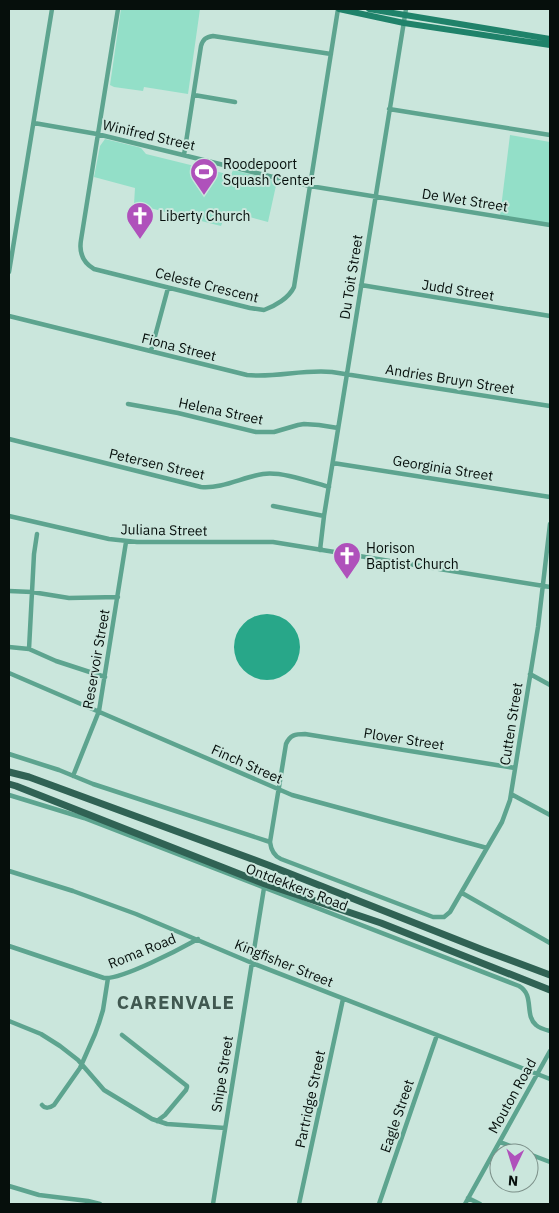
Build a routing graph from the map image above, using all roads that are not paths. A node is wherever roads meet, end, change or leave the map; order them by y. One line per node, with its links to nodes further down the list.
1 (52, 9): 13 (street)
2 (118, 9): 14 (street, Celeste Crescent)
3 (339, 9): 5 (street); 9 (street, Celeste Crescent)
4 (368, 9): 5 (street)
5 (405, 16): 6 (street); 12 (street, Du Toit Street)
6 (529, 38): 7 (street); 8 (street)
7 (550, 39)
8 (550, 45)
9 (331, 54): 10 (street); 17 (street, Celeste Crescent)
10 (194, 95): 11 (street); 16 (street)
11 (235, 102)
12 (390, 109): 15 (street); 18 (street, Du Toit Street)
13 (34, 123): 14 (street, Winifred Street); 21 (street)
14 (97, 134): 16 (street, Winifred Street); 24 (street, Celeste Crescent)
15 (550, 135)
16 (184, 155): 17 (street, Winifred Street)
17 (310, 186): 18 (street, Winifred Street); 24 (street, Celeste Crescent)
18 (375, 197): 19 (street, De Wet Street); 23 (street, Du Toit Street)
19 (550, 226)
20 (9, 244): 21 (street)
21 (12, 249): 22 (street)
22 (9, 272)
23 (361, 285): 26 (street, Judd Street); 28 (street, Du Toit Street)
24 (168, 288): 27 (street)
25 (9, 316): 27 (street, Fiona Street)
26 (550, 316)
27 (151, 352): 28 (street, Fiona Street)
28 (347, 374): 30 (street, Andries Bruyn Street); 31 (street, Du Toit Street)
29 (128, 404): 31 (street, Helena Street)
30 (550, 406)
31 (338, 428): 33 (street, Du Toit Street)
32 (9, 439): 34 (street, Petersen Street)
33 (333, 462): 34 (street, Du Toit Street); 35 (street, Georginia Street)
34 (329, 487): 38 (street, Du Toit Street)
35 (550, 497)
36 (273, 506): 38 (street)
37 (9, 516): 41 (street, Juliana Street)
38 (324, 516): 42 (street, Du Toit Street)
39 (550, 524): 43 (street, Cutten Street)
40 (37, 534): 46 (street)
41 (126, 542): 42 (street, Juliana Street); 47 (street, Reservoir Street)
42 (320, 550): 43 (street, Juliana Street)
43 (543, 586): 44 (street, Juliana Street); 51 (street, Cutten Street)
44 (550, 587)
45 (9, 590): 46 (street)
46 (32, 592): 47 (street); 49 (street)
47 (118, 597): 52 (street, Reservoir Street)
48 (9, 647): 49 (street)
49 (29, 649): 52 (street)
50 (9, 673): 54 (street, Finch Street)
51 (530, 674): 53 (street); 56 (street, Cutten Street)
52 (105, 677): 54 (street, Reservoir Street)
53 (550, 685)
54 (100, 711): 58 (street, Reservoir Street); 60 (street, Finch Street)
55 (9, 754): 58 (street)
56 (515, 768): 60 (street, Plover Street); 61 (street, Cutten Street)
57 (9, 772): 74 (main road, Ontdekkers Road)
58 (73, 776): 64 (street)
59 (9, 784): 76 (main road, Ontdekkers Road)
60 (279, 790): 64 (street); 65 (street, Finch Street)
61 (511, 794): 63 (street); 65 (street, Cutten Street)
62 (9, 795): 67 (street, Ontdekkers Road)
63 (550, 815)
64 (270, 842): 69 (street, Ontdekkers Road)
65 (487, 848): 68 (street, Cutten Street)
66 (9, 871): 70 (street, Kingfisher Street)
67 (264, 888): 73 (street, Snipe Street); 81 (street, Ontdekkers Road)
68 (462, 894): 69 (street, Cutten Street); 71 (street)
69 (450, 912)
70 (198, 939): 73 (street, Kingfisher Street); 75 (street, Roma Road)
71 (550, 943)
72 (9, 946): 75 (street, Roma Road)
73 (252, 963): 79 (street, Kingfisher Street); 90 (street, Snipe Street)
74 (550, 975)
75 (108, 978): 85 (street)
76 (521, 978): 77 (main road, Ontdekkers Road); 78 (main road)
77 (550, 990)
78 (550, 994)
79 (344, 999): 83 (street, Kingfisher Street); 96 (street, Partridge Street)
80 (9, 1021): 85 (street)
81 (550, 1031)
82 (122, 1035): 89 (street)
83 (437, 1035): 86 (street, Kingfisher Street); 97 (street, Eagle Street)
84 (550, 1051): 86 (street, Mouton Road)
85 (81, 1064): 88 (street); 89 (street)
86 (537, 1073): 87 (street, Kingfisher Street); 91 (street, Mouton Road)
87 (550, 1079)
88 (42, 1105)
89 (157, 1121): 90 (street)
90 (225, 1128): 95 (street, Snipe Street)
91 (500, 1142): 93 (street, Mouton Road)
92 (9, 1187): 94 (street)
93 (468, 1198): 98 (street, Mouton Road); 99 (street)
94 (100, 1204)
95 (213, 1204)
96 (299, 1204)
97 (379, 1204)
98 (465, 1204)
99 (480, 1204)

